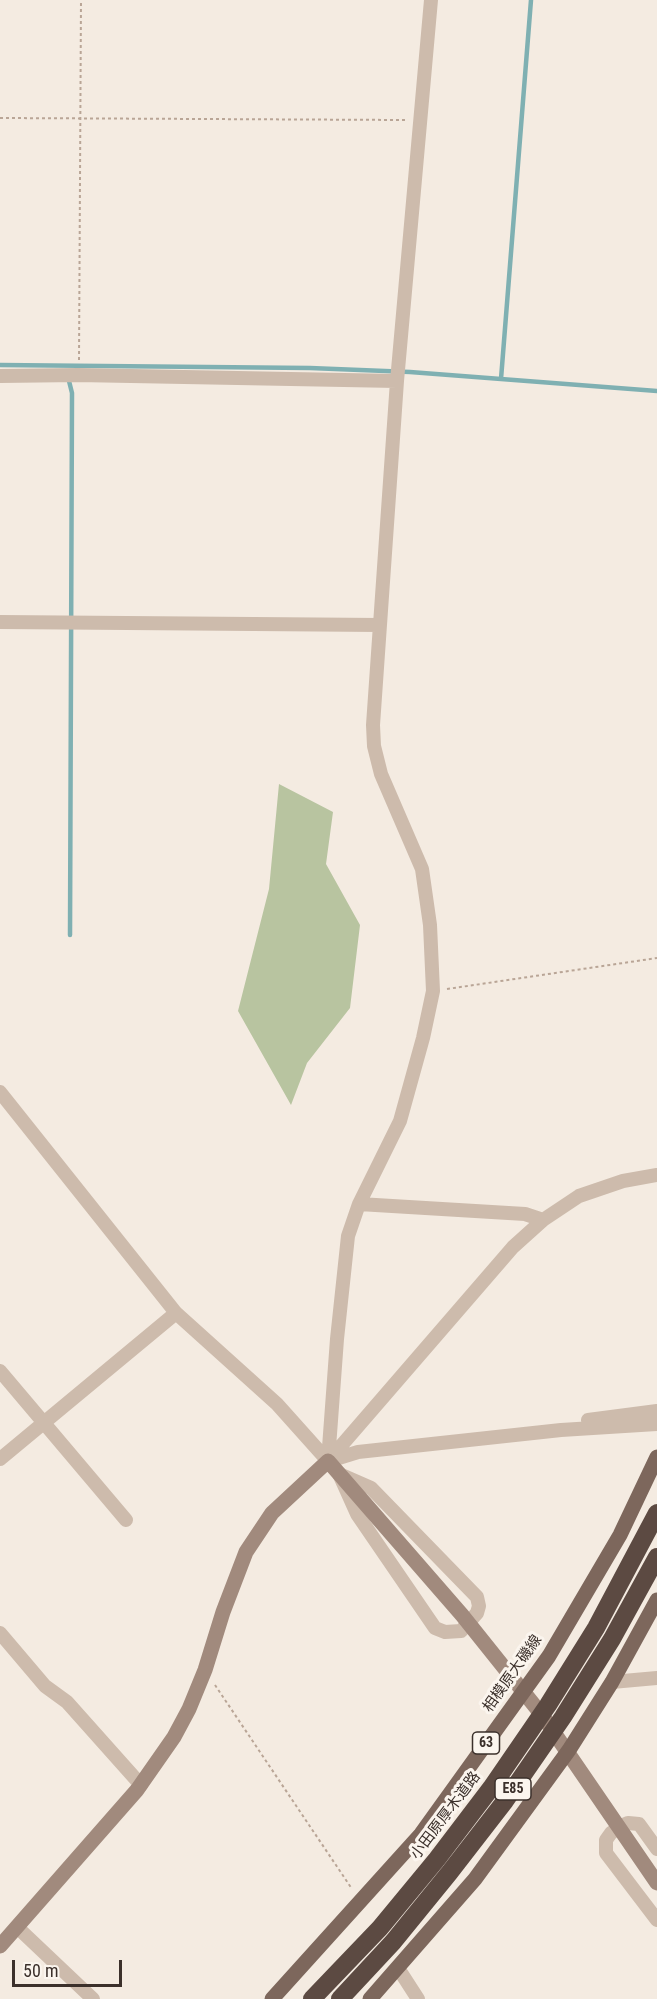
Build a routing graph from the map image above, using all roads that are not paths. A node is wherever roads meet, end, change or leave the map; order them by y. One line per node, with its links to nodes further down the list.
1 (431, 0): 3 (street)
2 (0, 376): 3 (street)
3 (398, 381): 5 (street)
4 (0, 622): 5 (street)
5 (380, 625): 8 (street)
6 (0, 1092): 10 (street)
7 (657, 1175): 9 (street)
8 (359, 1204): 9 (street); 18 (street)
9 (543, 1220): 18 (street)
10 (176, 1312): 13 (street); 18 (street)
11 (0, 1371): 13 (street)
12 (657, 1411): 15 (street)
13 (44, 1422): 17 (street); 21 (street)
14 (657, 1424): 15 (street)
15 (561, 1430): 18 (street)
16 (657, 1457): 37 (main road, 相模原大磯線 / 63)
17 (0, 1459)
18 (328, 1461): 19 (street); 28 (street)
19 (339, 1474): 19 (street); 31 (street)
20 (657, 1514): 38 (highway, 小田原厚木道路 / E85)
21 (126, 1520)
22 (657, 1557): 39 (highway, E85)
23 (657, 1600): 26 (main road)
24 (0, 1633): 28 (street)
25 (657, 1678): 26 (street)
26 (612, 1682): 27 (main road)
27 (568, 1750): 29 (street); 35 (main road)
28 (141, 1785): 33 (street)
29 (621, 1827): 30 (street); 32 (street)
30 (657, 1849)
31 (657, 1883)
32 (657, 1920)
33 (17, 1927): 34 (street); 36 (street)
34 (0, 1946)
35 (398, 1968): 40 (main road); 41 (street)
36 (93, 1999)
37 (272, 1999)
38 (312, 1999)
39 (340, 1999)
40 (370, 1999)
41 (418, 1999)

